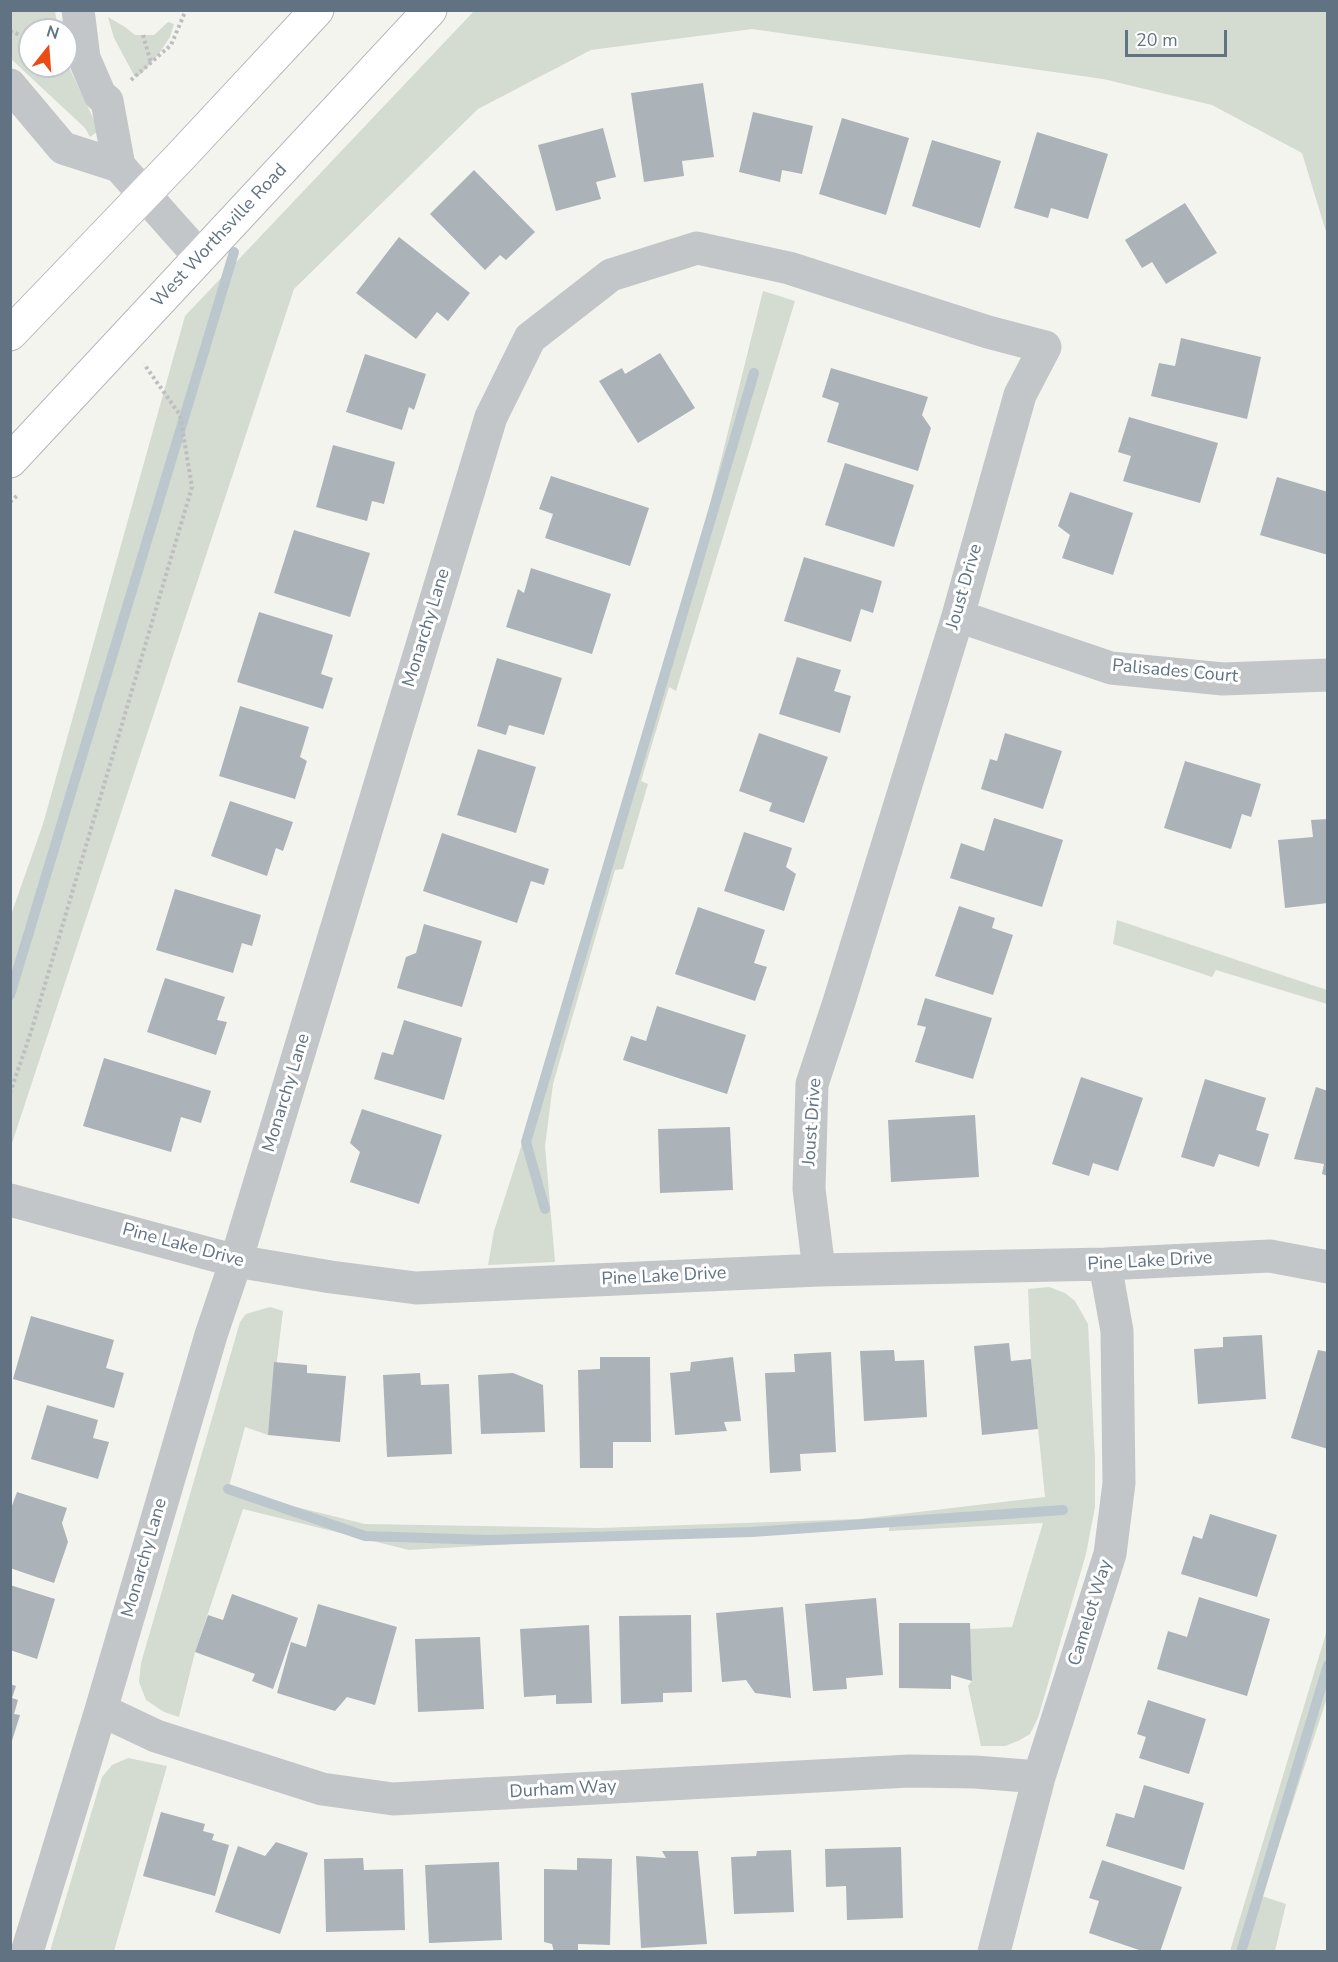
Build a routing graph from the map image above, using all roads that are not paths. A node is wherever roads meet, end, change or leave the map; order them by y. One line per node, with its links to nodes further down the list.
1 (78, 10): 5 (street)
2 (317, 10): 6 (main road)
3 (430, 10): 7 (main road, West Worthsville Road)
4 (10, 85): 5 (street)
5 (119, 166): 6 (street)
6 (145, 194): 7 (street); 9 (main road)
7 (200, 257): 10 (main road, West Worthsville Road)
8 (610, 275): 11 (street, Joust Drive); 14 (street, Monarchy Lane)
9 (10, 334)
10 (10, 461)
11 (958, 616): 12 (street, Palisades Court); 17 (street, Joust Drive)
12 (1328, 675)
13 (10, 1200): 14 (street, Pine Lake Drive)
14 (236, 1261): 17 (street, Pine Lake Drive); 18 (street, Monarchy Lane)
15 (1106, 1264): 16 (street, Pine Lake Drive); 17 (street, Pine Lake Drive); 19 (street, Camelot Way)
16 (1328, 1267)
17 (819, 1270)
18 (101, 1710): 19 (street, Durham Way); 20 (street, Monarchy Lane)
19 (1039, 1777): 21 (street, Camelot Way)
20 (27, 1952)
21 (994, 1952)

